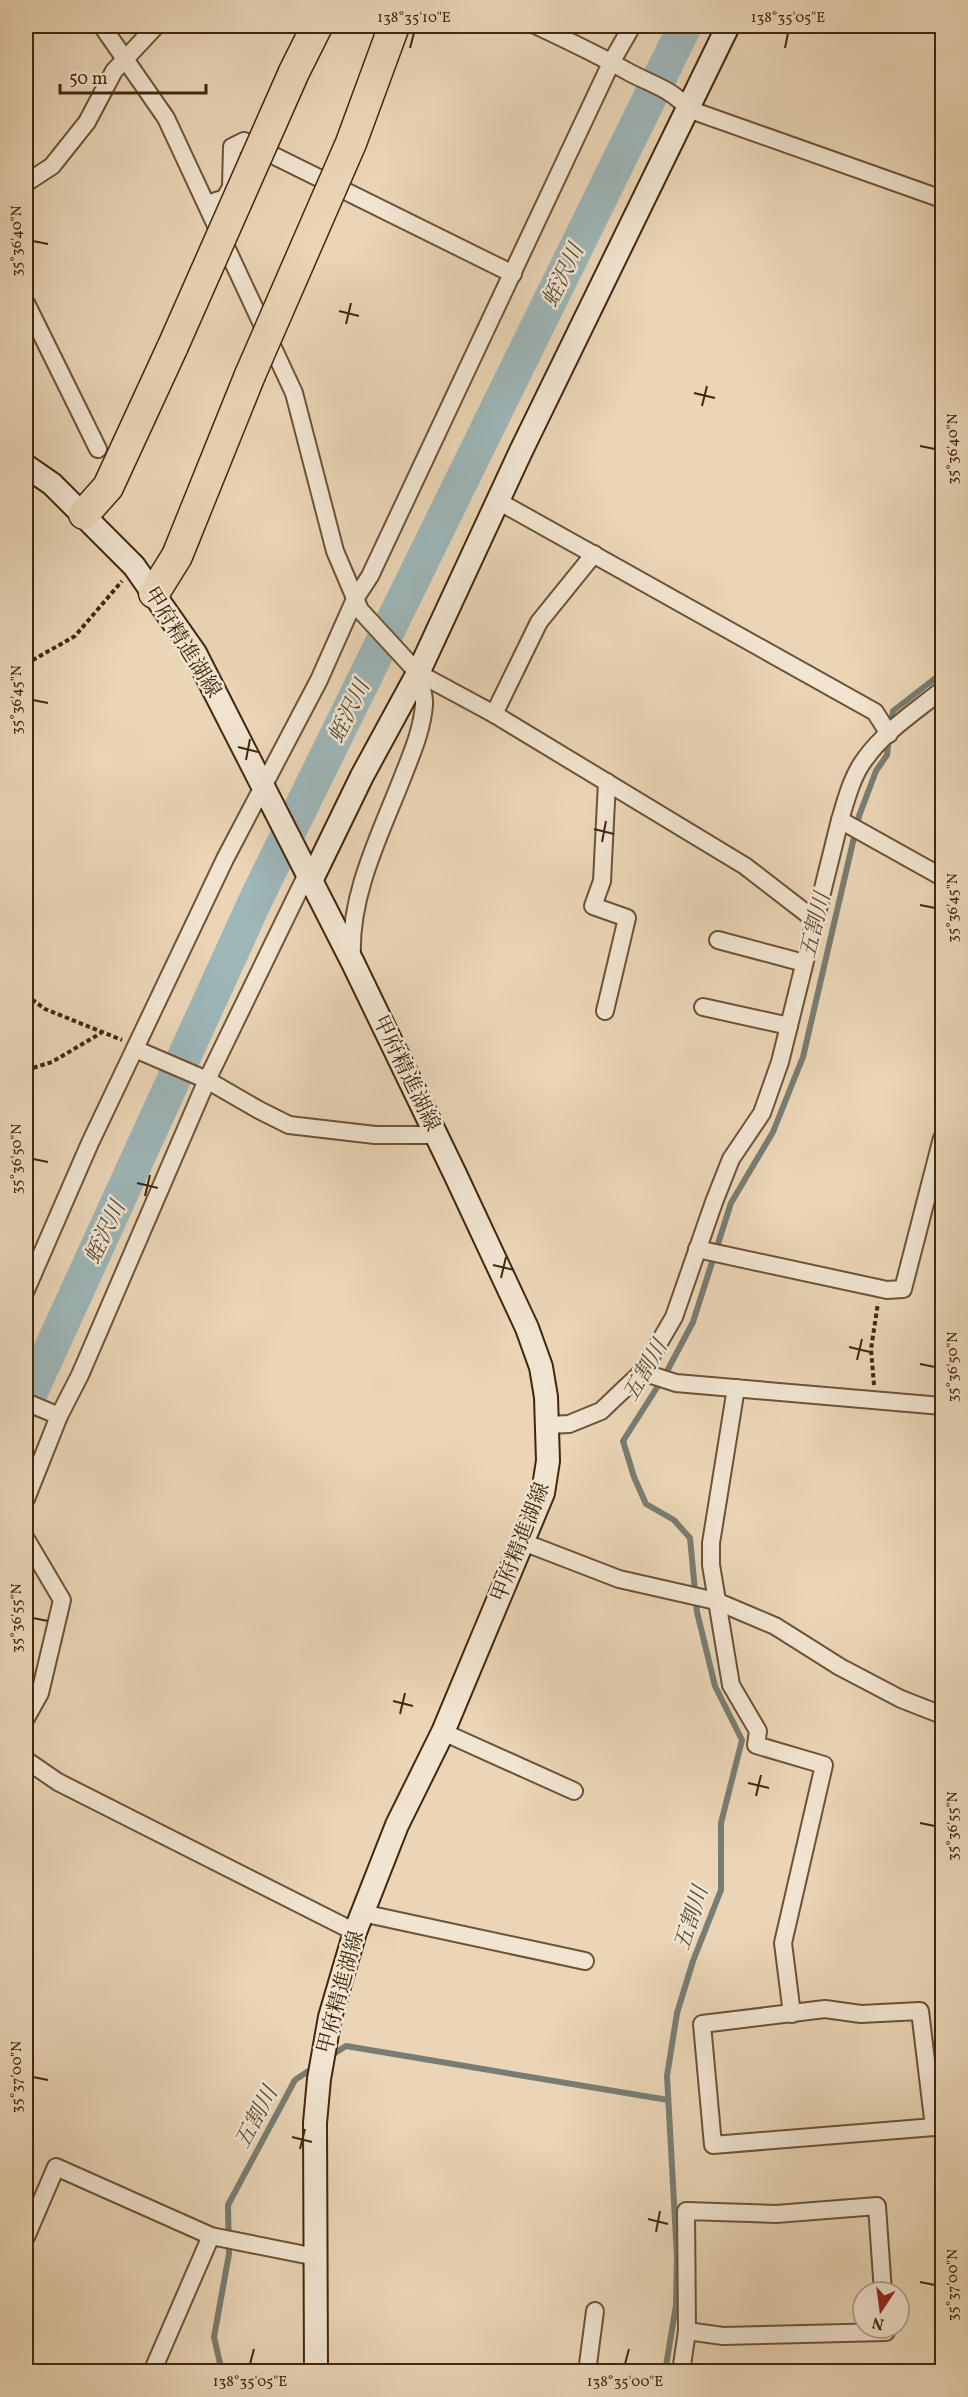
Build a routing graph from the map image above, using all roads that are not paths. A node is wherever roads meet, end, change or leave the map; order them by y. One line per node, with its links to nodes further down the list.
1 (102, 26): 8 (street)
2 (156, 26): 8 (street)
3 (317, 26): 19 (highway, bridge)
4 (394, 26): 21 (highway, bridge)
5 (537, 26): 9 (street)
6 (632, 26): 9 (street)
7 (728, 26): 10 (main road)
8 (126, 58): 11 (street); 13 (street)
9 (618, 66): 10 (street); 14 (street)
10 (683, 103): 12 (street); 18 (main road)
11 (26, 183)
12 (942, 199)
13 (207, 204): 14 (street); 22 (street)
14 (513, 274): 22 (street)
15 (26, 303): 16 (street)
16 (98, 449)
17 (26, 466): 19 (main road, 甲府精進湖線)
18 (498, 501): 20 (street); 23 (main road)
19 (84, 514): 21 (main road, 甲府精進湖線)
20 (594, 554): 25 (street); 26 (street)
21 (154, 593): 28 (main road, 甲府精進湖線)
22 (358, 604): 23 (street); 28 (street)
23 (413, 668): 25 (street); 30 (main road); 34 (street)
24 (942, 690): 26 (street)
25 (494, 714): 27 (street)
26 (889, 734): 29 (street)
27 (607, 782): 32 (street); 37 (street)
28 (265, 790): 30 (main road, 甲府精進湖線); 39 (street)
29 (840, 820): 31 (street); 32 (street)
30 (307, 875): 34 (main road, 甲府精進湖線); 40 (street)
31 (942, 877)
32 (815, 920): 35 (street)
33 (718, 940): 35 (street)
34 (353, 963): 41 (main road, 甲府精進湖線)
35 (804, 963): 38 (street)
36 (703, 1007): 38 (street)
37 (605, 1011)
38 (789, 1026): 43 (street)
39 (140, 1051): 40 (street); 44 (street)
40 (204, 1078): 41 (street); 49 (street)
41 (436, 1135): 50 (main road, 甲府精進湖線)
42 (942, 1138): 43 (street)
43 (697, 1249): 45 (street)
44 (26, 1290)
45 (642, 1372): 46 (street); 50 (street)
46 (736, 1388): 48 (street); 54 (street)
47 (26, 1401): 49 (street)
48 (942, 1406)
49 (56, 1414): 51 (street)
50 (548, 1425): 53 (main road, 甲府精進湖線)
51 (26, 1499)
52 (26, 1539): 56 (street)
53 (523, 1542): 54 (street); 57 (main road, 甲府精進湖線)
54 (716, 1601): 55 (street); 62 (street)
55 (942, 1715)
56 (26, 1718)
57 (443, 1732): 59 (street); 60 (main road, 甲府精進湖線)
58 (26, 1760): 60 (street)
59 (574, 1791)
60 (358, 1923): 61 (street); 65 (main road, 甲府精進湖線)
61 (585, 1961)
62 (792, 2014): 62 (street)
63 (26, 2237): 64 (street)
64 (214, 2237): 65 (street); 70 (street)
65 (316, 2257): 71 (main road, 甲府精進湖線)
66 (882, 2280): 68 (street)
67 (595, 2311): 72 (street)
68 (687, 2331): 69 (street); 73 (street)
69 (851, 2333)
70 (152, 2372)
71 (316, 2372)
72 (586, 2372)
73 (681, 2372)

